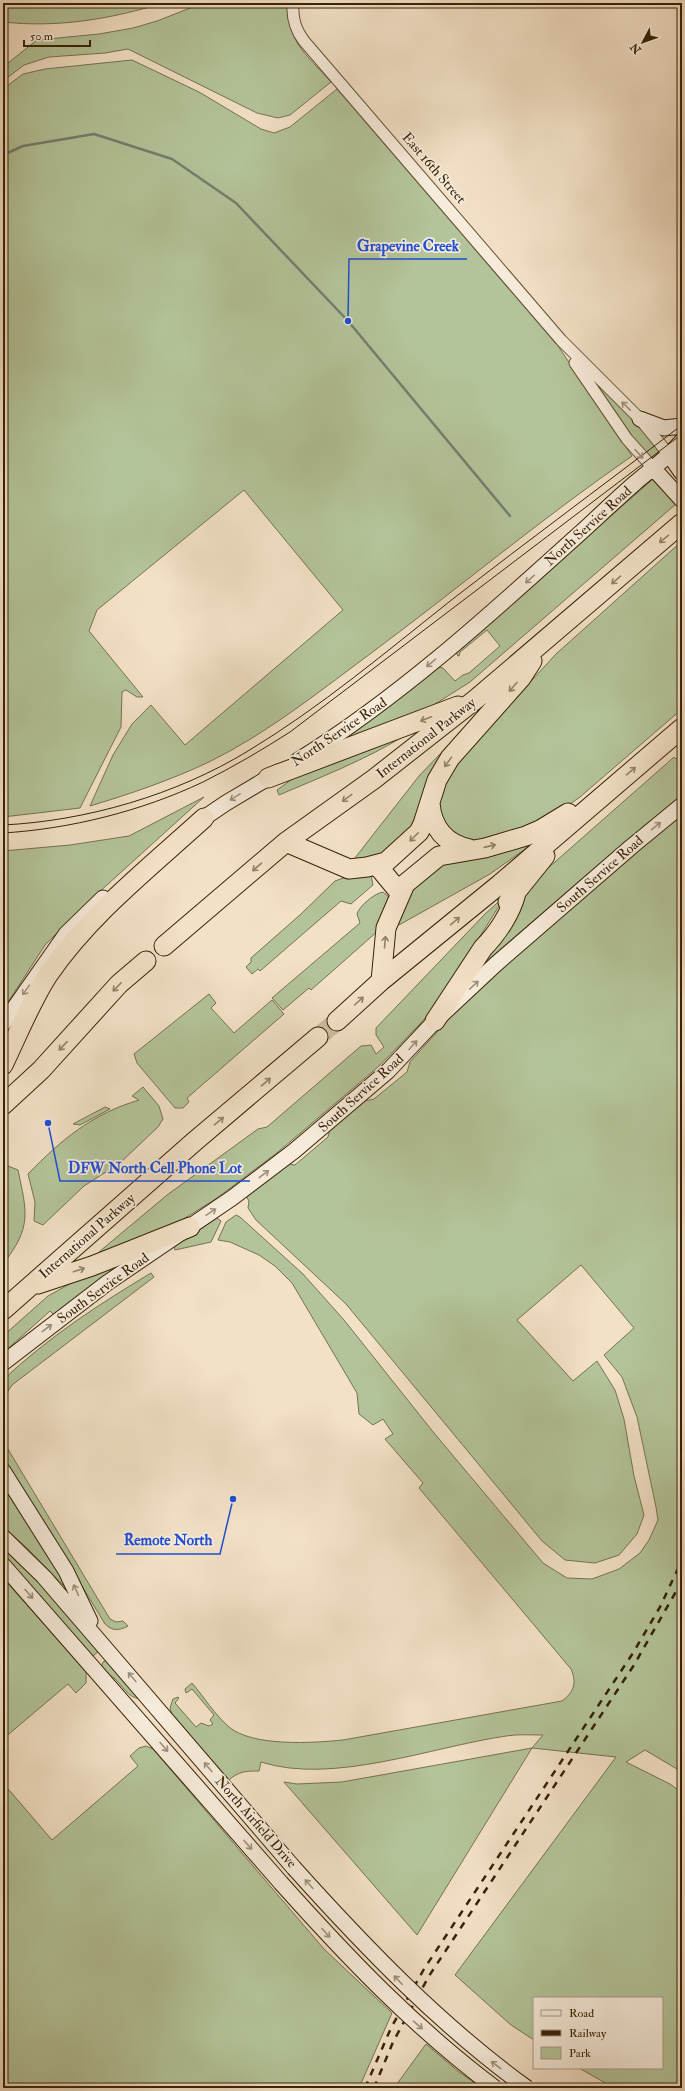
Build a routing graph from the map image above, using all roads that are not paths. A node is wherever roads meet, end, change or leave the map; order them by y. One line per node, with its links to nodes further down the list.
1 (293, 7): 2 (street, East 16th Street)
2 (561, 340): 3 (street, East 16th Street, one-way to 2); 7 (street, East 16th Street, one-way to 7)
3 (640, 419): 4 (main road); 6 (street, East 16th Street)
4 (682, 426)
5 (682, 441): 6 (main road, North Service Road)
6 (670, 456): 7 (main road, North Service Road); 8 (main road)
7 (653, 468): 9 (main road); 14 (main road, North Service Road, one-way to 14)
8 (682, 473)
9 (682, 500)
10 (682, 523): 11 (highway, International Parkway, one-way to 11)
11 (543, 643): 12 (highway, International Parkway); 16 (highway, one-way to 16)
12 (476, 699): 14 (highway, one-way to 14); 20 (highway, International Parkway, one-way to 20)
13 (682, 728): 15 (highway, one-way to 13)
14 (268, 778): 18 (main road, North Service Road, one-way to 18)
15 (606, 792): 19 (highway); 21 (highway, one-way to 15)
16 (429, 802): 21 (highway); 22 (highway, one-way to 22)
17 (682, 805): 28 (main road, South Service Road, one-way to 17)
18 (204, 818): 29 (main road, North Service Road, one-way to 29); 31 (highway)
19 (560, 833): 26 (highway, one-way to 19); 28 (highway)
20 (286, 842): 22 (highway); 24 (highway, International Parkway, one-way to 24)
21 (470, 849): 23 (highway)
22 (375, 865): 23 (highway)
23 (400, 893): 26 (highway, one-way to 23)
24 (164, 946)
25 (146, 961): 32 (highway, one-way to 32)
26 (381, 981): 27 (highway, one-way to 26)
27 (337, 1021)
28 (435, 1021): 33 (main road, South Service Road, one-way to 28)
29 (3, 1024)
30 (318, 1037): 34 (highway, International Parkway, one-way to 30)
31 (3, 1065)
32 (3, 1105)
33 (190, 1226): 34 (highway, one-way to 33); 36 (main road, South Service Road, one-way to 33)
34 (29, 1287): 35 (highway, International Parkway)
35 (3, 1310)
36 (16, 1352): 37 (main road); 38 (main road)
37 (3, 1363)
38 (3, 1370)
39 (3, 1471): 42 (main road, one-way to 39)
40 (3, 1537): 42 (main road, North Airfield Drive)
41 (3, 1565): 43 (main road, North Airfield Drive, one-way to 43, bridge)
42 (98, 1638): 44 (main road, North Airfield Drive, one-way to 42, bridge)
43 (495, 2088)
44 (527, 2088)

